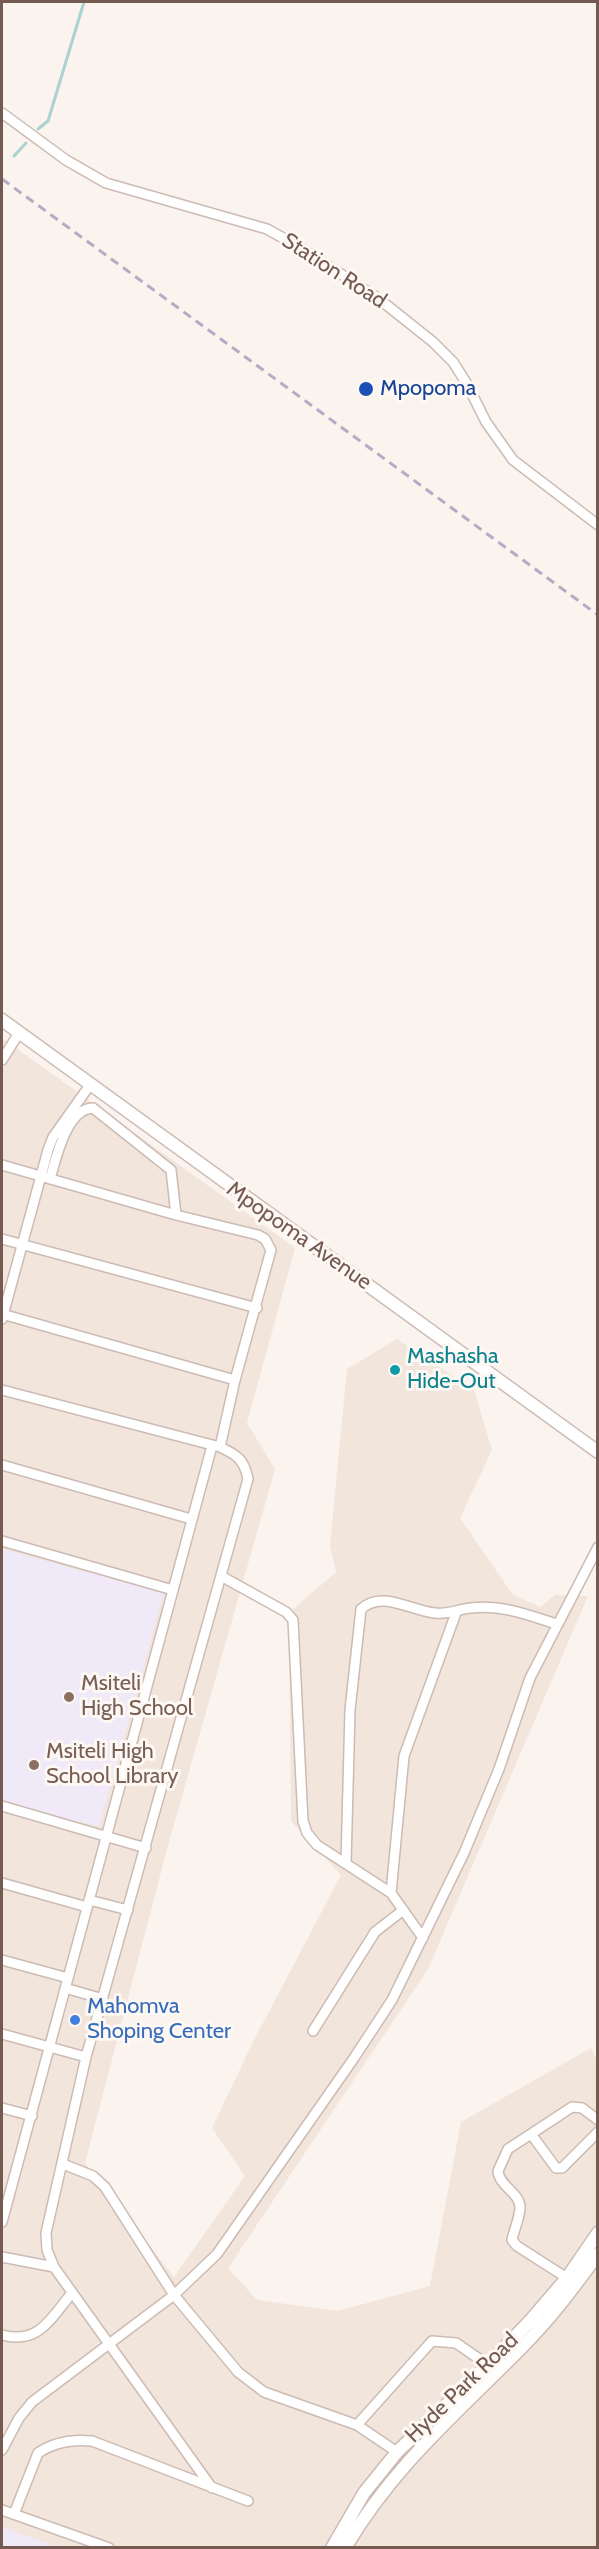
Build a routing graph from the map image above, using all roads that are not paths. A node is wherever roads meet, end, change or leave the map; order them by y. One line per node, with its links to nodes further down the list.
1 (2, 113): 2 (street, Station Road)
2 (597, 525)
3 (2, 1020): 4 (street, Mpopoma Avenue)
4 (19, 1033): 5 (street); 6 (street, Mpopoma Avenue)
5 (2, 1060)
6 (90, 1085): 8 (street); 17 (street, Mpopoma Avenue)
7 (2, 1165): 8 (street)
8 (45, 1177): 9 (street); 9 (street); 11 (street)
9 (176, 1215): 12 (street)
10 (2, 1239): 11 (street)
11 (22, 1244): 12 (street); 13 (street)
12 (257, 1308): 14 (street)
13 (2, 1316): 14 (street)
14 (235, 1380): 16 (street)
15 (2, 1390): 16 (street)
16 (216, 1447): 19 (street); 22 (street)
17 (597, 1452)
18 (2, 1465): 19 (street)
19 (191, 1519): 23 (street)
20 (2, 1541): 23 (street)
21 (597, 1548): 25 (street)
22 (221, 1576): 28 (street); 29 (street)
23 (173, 1590): 27 (street)
24 (456, 1613): 25 (street); 29 (street); 31 (street)
25 (556, 1624): 35 (street)
26 (2, 1806): 27 (street)
27 (106, 1836): 28 (street); 32 (street)
28 (146, 1848): 33 (street)
29 (346, 1864): 31 (street)
30 (2, 1883): 32 (street)
31 (391, 1893): 34 (street)
32 (88, 1904): 33 (street); 37 (street)
33 (128, 1910): 38 (street)
34 (402, 1911): 35 (street); 39 (street)
35 (423, 1938): 57 (street)
36 (2, 1960): 37 (street)
37 (66, 1983): 38 (street); 41 (street)
38 (103, 1999): 42 (street)
39 (314, 2031)
40 (2, 2034): 41 (street)
41 (50, 2048): 42 (street); 44 (street)
42 (86, 2056): 48 (street)
43 (2, 2108): 44 (street)
44 (32, 2116): 49 (street)
45 (597, 2120): 47 (street)
46 (597, 2132): 47 (street)
47 (531, 2134): 55 (street)
48 (63, 2164): 54 (street); 57 (street)
49 (6, 2185): 50 (street)
50 (2, 2222)
51 (597, 2233): 55 (street, Hyde Park Road)
52 (597, 2254): 70 (street, Hyde Park Road)
53 (2, 2257): 54 (street)
54 (54, 2267): 56 (street)
55 (567, 2278): 60 (street, Hyde Park Road)
56 (72, 2293): 58 (street); 59 (street)
57 (174, 2295): 59 (street); 61 (street)
58 (2, 2335)
59 (109, 2342): 62 (street); 64 (street)
60 (488, 2365): 61 (street); 63 (street, Hyde Park Road)
61 (357, 2425): 63 (street)
62 (2, 2448)
63 (397, 2452): 69 (street, Hyde Park Road)
64 (212, 2487): 65 (street); 67 (street)
65 (248, 2501)
66 (2, 2510): 67 (street)
67 (14, 2514): 68 (street)
68 (109, 2547)
69 (332, 2547)
70 (345, 2547)

